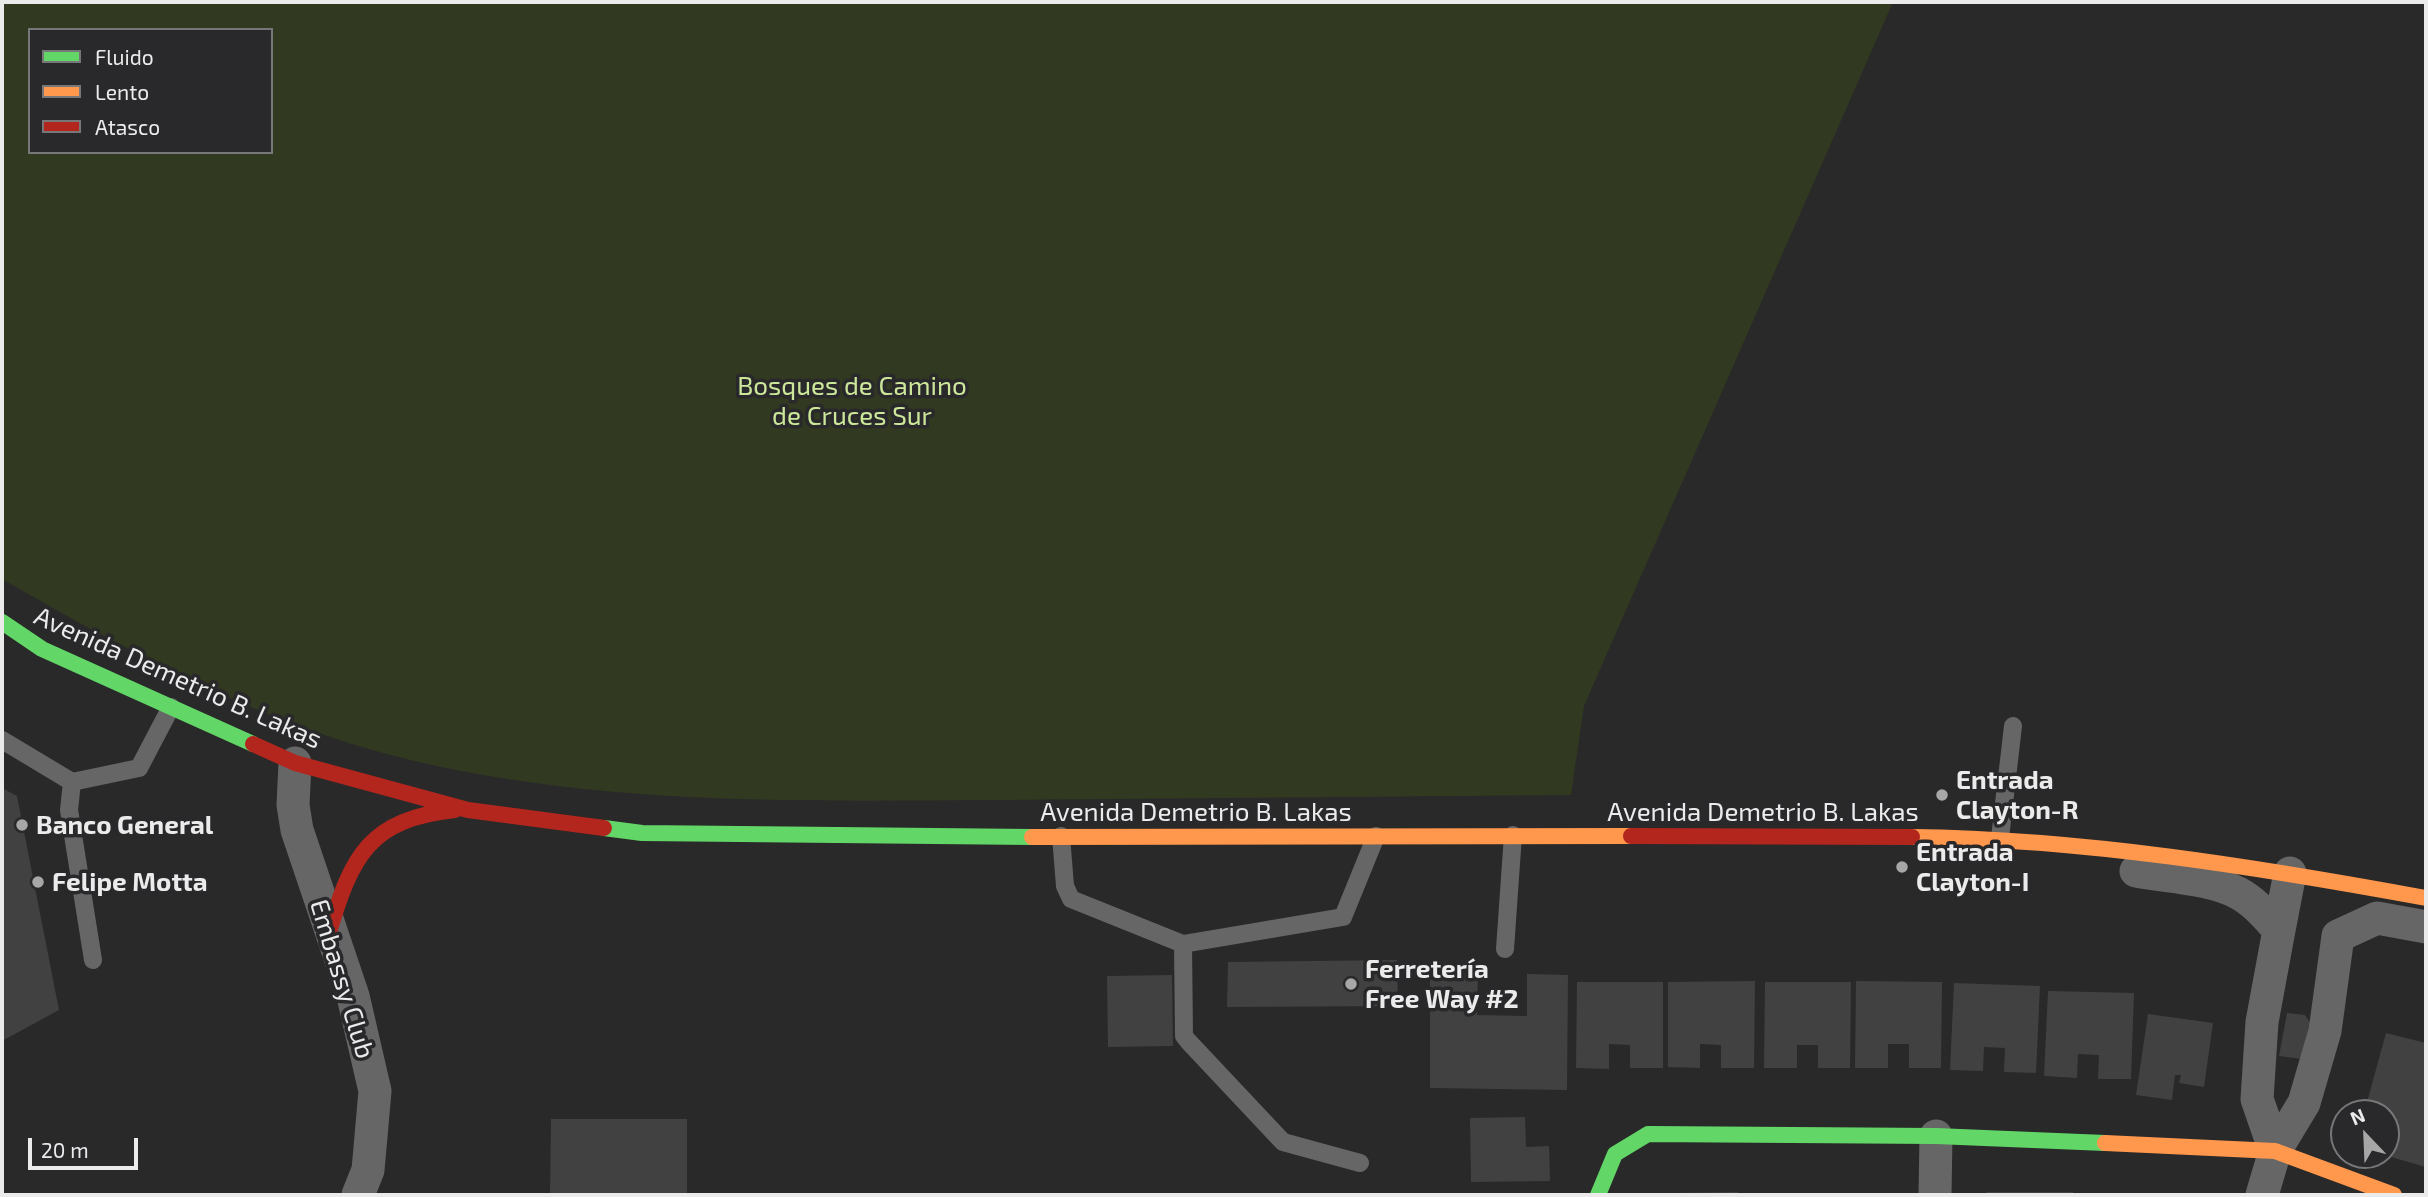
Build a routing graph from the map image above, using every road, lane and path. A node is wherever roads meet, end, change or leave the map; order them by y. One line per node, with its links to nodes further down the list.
1 (2, 622): 2 (street, Avenida Demetrio B. Lakas)
2 (171, 707): 5 (street, Avenida Demetrio B. Lakas); 6 (lane)
3 (2012, 726): 11 (lane)
4 (2, 740): 6 (lane)
5 (295, 763): 7 (street, Avenida Demetrio B. Lakas); 17 (street, Embassy Club)
6 (72, 782): 21 (lane)
7 (468, 810): 9 (street, Avenida Demetrio B. Lakas); 17 (street)
8 (1513, 835): 10 (street, Avenida Demetrio B. Lakas); 11 (street, Avenida Demetrio B. Lakas); 20 (lane)
9 (1061, 836): 10 (street, Avenida Demetrio B. Lakas); 19 (lane)
10 (1376, 836): 19 (lane)
11 (2009, 839): 12 (street, Avenida Demetrio B. Lakas); 16 (street)
12 (2290, 873): 13 (street, Avenida Demetrio B. Lakas); 16 (street)
13 (2345, 883): 14 (street, Avenida Demetrio B. Lakas); 18 (street)
14 (2426, 898)
15 (2426, 927): 18 (street)
16 (2279, 930): 23 (street)
17 (329, 932): 25 (street, Embassy Club)
18 (2337, 936): 23 (street)
19 (1183, 944): 24 (lane)
20 (1505, 949)
21 (93, 960)
22 (1936, 1136): 23 (street); 26 (street); 27 (street)
23 (2275, 1151): 28 (street); 29 (street)
24 (1360, 1163)
25 (358, 1195)
26 (1598, 1195)
27 (1936, 1195)
28 (2262, 1195)
29 (2395, 1195)

